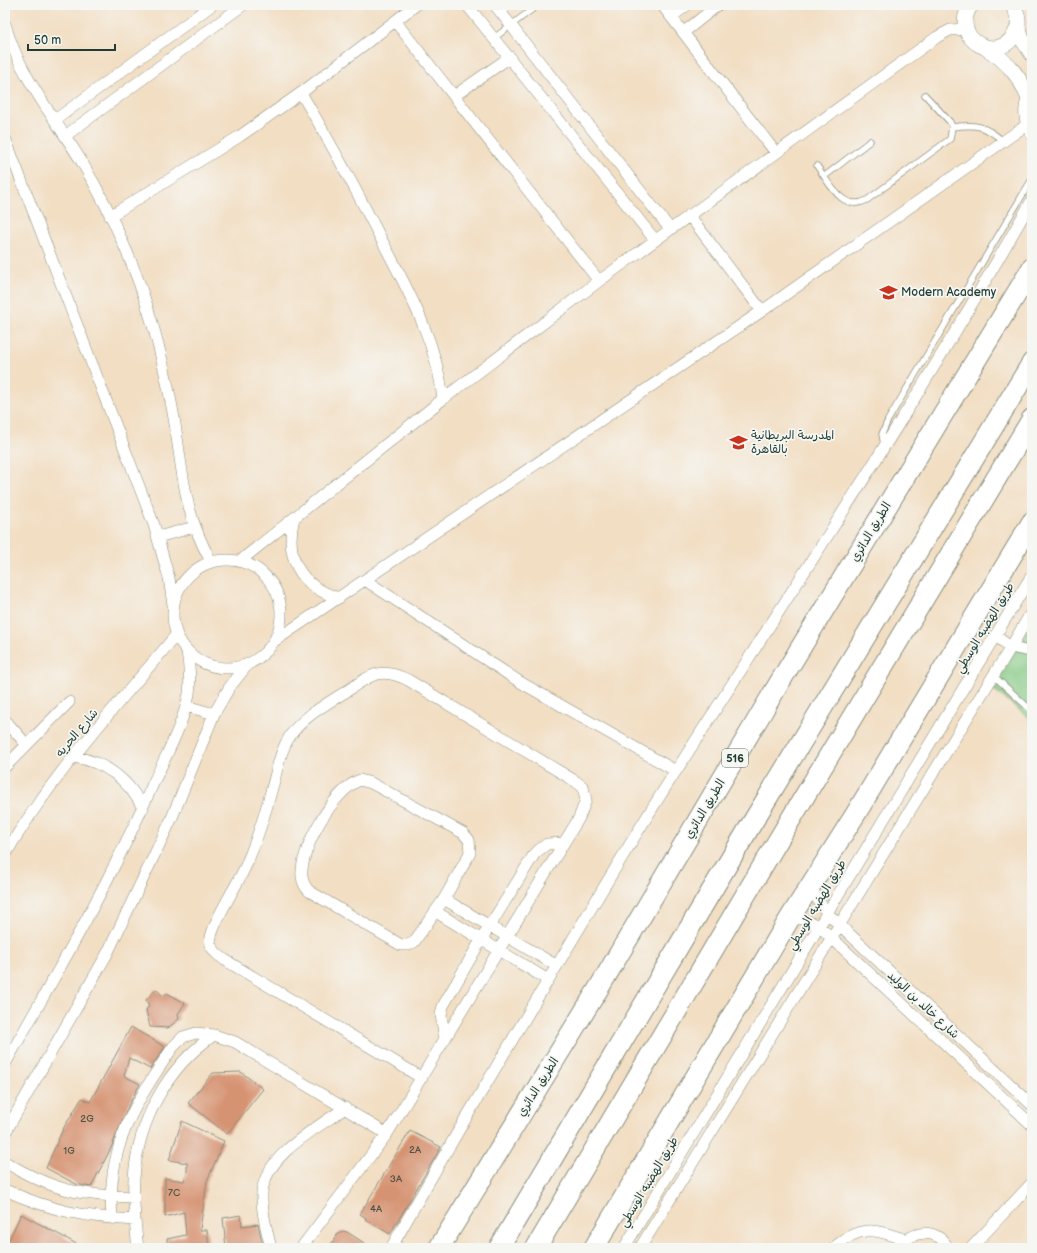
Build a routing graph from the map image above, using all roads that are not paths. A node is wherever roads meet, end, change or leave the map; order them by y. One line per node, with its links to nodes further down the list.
1 (212, 5): 27 (street)
2 (243, 5): 30 (street)
3 (416, 5): 13 (street)
4 (467, 5): 19 (street)
5 (495, 5): 15 (street)
6 (538, 5): 15 (lane)
7 (662, 5): 12 (street)
8 (687, 5): 12 (street)
9 (718, 5): 18 (street)
10 (971, 5): 17 (street)
11 (1014, 6): 16 (street)
12 (671, 17): 18 (street)
13 (395, 21): 23 (street); 25 (street)
14 (5, 24): 27 (street)
15 (511, 25): 19 (lane); 41 (street)
16 (1018, 27): 20 (street); 21 (street)
17 (966, 29): 20 (street); 34 (street)
18 (684, 32): 34 (street)
19 (494, 38): 22 (street)
20 (986, 48): 26 (street)
21 (1032, 54)
22 (510, 57): 25 (street); 42 (street)
23 (301, 93): 40 (street); 51 (street)
24 (925, 94): 28 (lane)
25 (454, 96): 44 (street)
26 (1030, 97): 29 (street)
27 (55, 120): 30 (street)
28 (952, 127): 33 (lane); 36 (lane)
29 (1030, 128): 33 (street)
30 (65, 136): 40 (street)
31 (5, 138): 57 (street)
32 (870, 141): 36 (lane)
33 (1003, 141): 46 (street)
34 (776, 153): 39 (street)
35 (817, 166): 36 (lane)
36 (825, 176)
37 (1032, 179): 45 (lane)
38 (1032, 200): 47 (street)
39 (689, 215): 41 (street); 46 (street)
40 (110, 216): 56 (street)
41 (670, 229): 42 (street)
42 (655, 240): 44 (street)
43 (1032, 268): 123 (highway, الطريق الدائري / 516)
44 (599, 281): 51 (street)
45 (954, 307): 47 (lane); 48 (lane)
46 (762, 311): 61 (street)
47 (965, 314): 50 (street)
48 (923, 359): 50 (lane); 53 (lane)
49 (1032, 363): 124 (highway)
50 (934, 365): 53 (street)
51 (443, 399): 54 (street)
52 (1032, 419): 125 (highway)
53 (884, 448): 82 (street)
54 (294, 518): 59 (street); 62 (street)
55 (1032, 522): 86 (highway)
56 (194, 527): 57 (street); 58 (street)
57 (158, 538): 63 (street)
58 (211, 561): 59 (street); 63 (street)
59 (240, 561): 67 (street)
60 (1032, 575): 66 (street, طريق الهضبه الوسطي)
61 (365, 580): 62 (street); 82 (street)
62 (338, 598): 67 (street)
63 (173, 605): 65 (street)
64 (1032, 611): 68 (street)
65 (176, 634): 70 (street); 80 (street, شارع الحريه)
66 (995, 636): 68 (street); 89 (street, طريق الهضبه الوسطي)
67 (273, 642): 72 (street)
68 (1011, 647): 69 (lane); 71 (lane); 73 (street)
69 (1032, 650)
70 (187, 651): 72 (street); 75 (street)
71 (1032, 654)
72 (248, 664): 77 (street)
73 (994, 676): 76 (lane); 91 (street)
74 (69, 702): 79 (street)
75 (186, 706): 77 (street); 83 (street)
76 (1032, 712)
77 (214, 714): 109 (street)
78 (5, 720): 79 (street)
79 (26, 744): 81 (street)
80 (74, 757): 83 (street); 85 (street, شارع الحريه)
81 (5, 767)
82 (676, 771): 98 (street)
83 (143, 808): 102 (street)
84 (564, 843): 92 (street); 94 (street); 103 (street)
85 (5, 855)
86 (811, 886): 89 (street, شارع خالد بن الوليد); 90 (highway)
87 (444, 899): 88 (street); 88 (street); 92 (street)
88 (436, 912): 96 (street)
89 (827, 913): 91 (street, شارع خالد بن الوليد); 93 (street, طريق الهضبه الوسطي)
90 (790, 918): 93 (street, شارع خالد بن الوليد); 126 (highway)
91 (840, 925): 95 (street); 106 (street, شارع خالد بن الوليد)
92 (490, 926): 94 (street); 96 (street)
93 (819, 926): 95 (street, شارع خالد بن الوليد); 127 (street, طريق الهضبه الوسطي)
94 (507, 936): 97 (street); 98 (street)
95 (832, 938): 108 (street, شارع خالد بن الوليد); 128 (street)
96 (481, 940): 97 (street); 101 (street)
97 (498, 950): 99 (street); 101 (street)
98 (557, 966): 99 (street)
99 (548, 980): 122 (street)
100 (214, 1035): 104 (street); 105 (street); 107 (street)
101 (445, 1039): 103 (street)
102 (5, 1064)
103 (422, 1078): 110 (street)
104 (141, 1094): 105 (street); 114 (street)
105 (156, 1102): 115 (street)
106 (1032, 1105)
107 (345, 1108): 110 (street); 120 (street)
108 (1032, 1125)
109 (5, 1133)
110 (387, 1134): 121 (street)
111 (5, 1162): 114 (street)
112 (1032, 1183): 131 (street)
113 (5, 1190): 116 (street)
114 (110, 1196): 115 (street); 116 (street)
115 (134, 1197): 117 (street)
116 (112, 1218): 117 (street)
117 (134, 1220): 119 (street)
118 (903, 1244): 129 (street); 130 (street)
119 (138, 1248)
120 (271, 1248)
121 (301, 1248)
122 (391, 1248)
123 (439, 1248)
124 (499, 1248)
125 (536, 1248)
126 (594, 1248)
127 (624, 1248)
128 (640, 1248)
129 (834, 1248)
130 (948, 1248)
131 (971, 1248)

